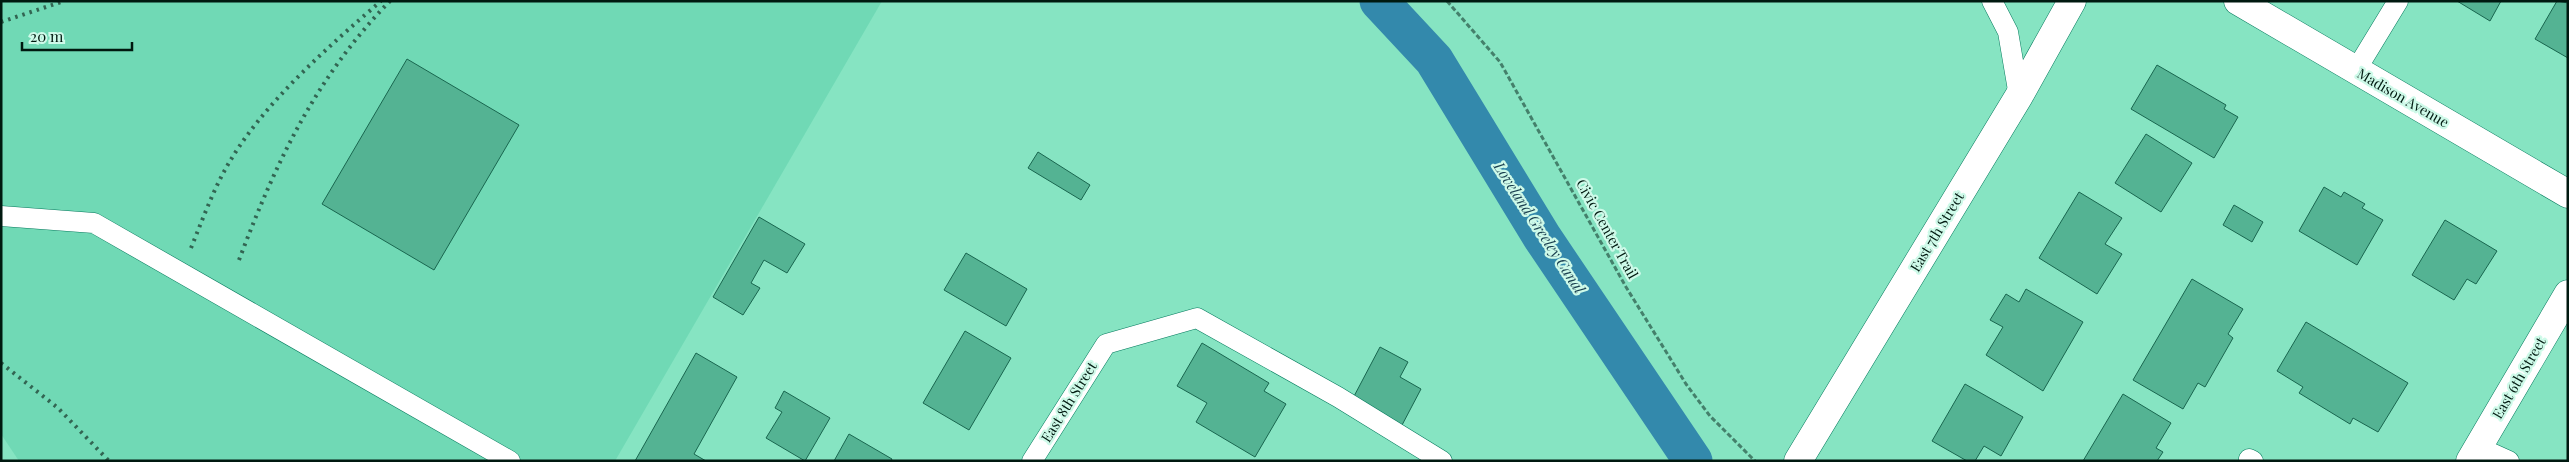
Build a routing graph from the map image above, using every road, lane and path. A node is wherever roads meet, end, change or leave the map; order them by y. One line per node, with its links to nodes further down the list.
1 (1447, 1): 15 (path, Civic Center Trail)
2 (1992, 1): 7 (lane)
3 (2072, 1): 7 (street, East 7th Street)
4 (2238, 1): 6 (street, Madison Avenue)
5 (2398, 1): 6 (lane)
6 (2356, 70): 8 (street, Madison Avenue)
7 (2019, 96): 16 (street, East 7th Street)
8 (2568, 194)
9 (1, 216): 12 (lane)
10 (2568, 294): 11 (street, East 6th Street)
11 (2474, 454): 17 (lane)
12 (510, 461)
13 (1032, 461): 14 (lane, East 8th Street)
14 (1442, 461)
15 (1755, 461)
16 (1798, 461)
17 (2509, 461)

